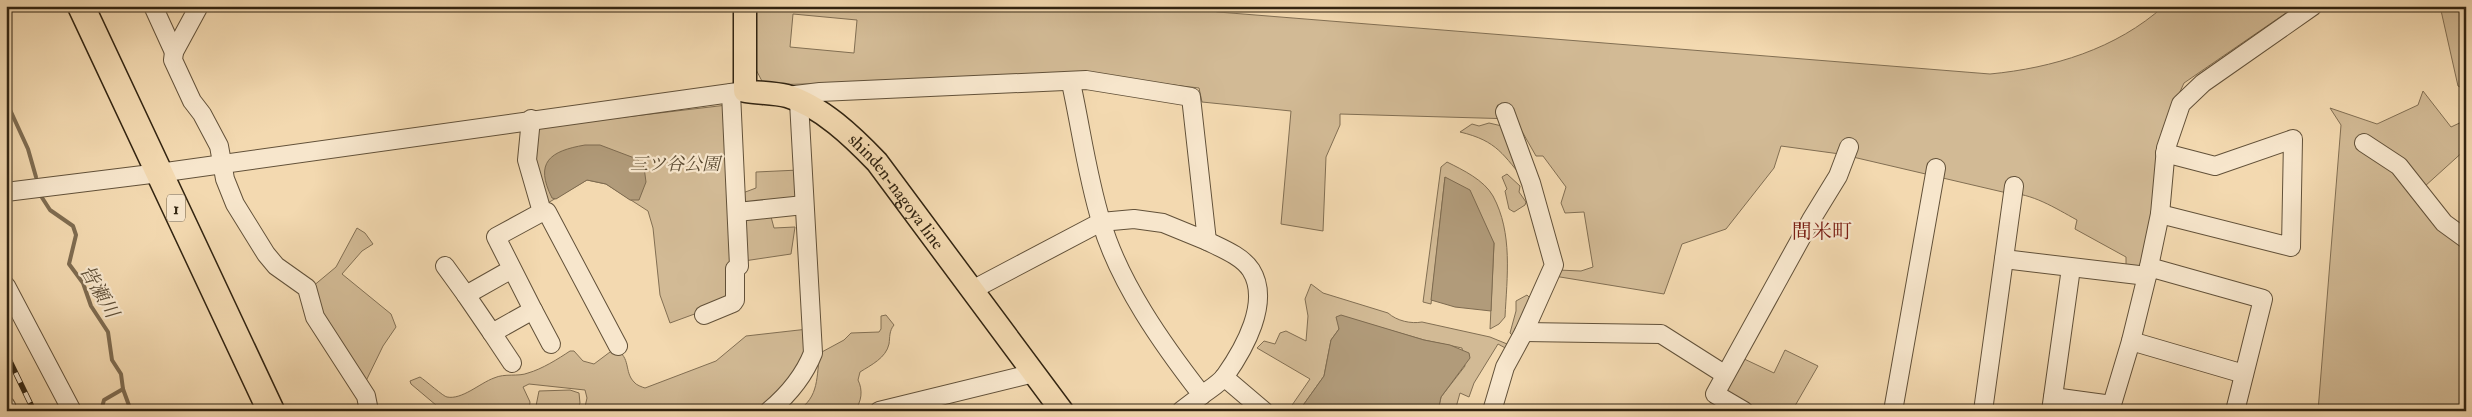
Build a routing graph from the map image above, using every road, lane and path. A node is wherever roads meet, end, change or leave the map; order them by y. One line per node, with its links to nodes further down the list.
1 (81, 6): 17 (highway, 1)
2 (152, 6): 6 (street)
3 (199, 6): 6 (street)
4 (745, 6): 8 (main road)
5 (2313, 6): 14 (street)
6 (174, 52): 15 (street)
7 (1071, 83): 9 (street); 24 (street); 26 (street)
8 (738, 92): 9 (main road, shinden-nagoya line); 11 (street); 22 (street)
9 (793, 99): 20 (street); 33 (main road, shinden-nagoya line)
10 (1505, 112): 37 (street)
11 (531, 120): 15 (street); 21 (street)
12 (2364, 144): 25 (street)
13 (1849, 147): 44 (street)
14 (2165, 153): 23 (street); 23 (street)
15 (224, 164): 17 (street); 54 (street)
16 (1936, 168): 62 (street)
17 (159, 173): 19 (street); 53 (highway, 1)
18 (2014, 186): 27 (street)
19 (6, 192)
20 (804, 205): 22 (street); 55 (street)
21 (542, 212): 30 (street); 41 (street)
22 (737, 212): 36 (street)
23 (2160, 214): 31 (street)
24 (1101, 222): 26 (street); 33 (street); 47 (street)
25 (2466, 239)
26 (1206, 241): 46 (street)
27 (2004, 259): 29 (street); 63 (street)
28 (445, 266): 34 (street)
29 (2071, 268): 31 (street); 48 (street)
30 (512, 270): 34 (street); 35 (street)
31 (2148, 272): 39 (street); 45 (street)
32 (6, 286): 52 (street)
33 (972, 290): 43 (main road, shinden-nagoya line)
34 (466, 295): 38 (street)
35 (533, 310): 38 (street); 40 (street)
36 (704, 315)
37 (1524, 332): 44 (street); 60 (street)
38 (492, 333): 42 (street)
39 (2131, 342): 45 (street); 50 (street)
40 (551, 344)
41 (618, 346)
42 (512, 363)
43 (1034, 374): 56 (street); 57 (main road, shinden-nagoya line)
44 (1724, 374): 61 (street)
45 (2244, 374): 64 (street)
46 (1224, 377): 47 (street); 59 (street)
47 (1202, 395): 58 (street)
48 (2052, 404): 50 (street)
49 (6, 406): 51 (street)
50 (2111, 408)
51 (8, 411)
52 (72, 411)
53 (271, 411)
54 (369, 411)
55 (769, 411)
56 (879, 411)
57 (1062, 411)
58 (1181, 411)
59 (1264, 411)
60 (1492, 411)
61 (1744, 411)
62 (1893, 411)
63 (1983, 411)
64 (2235, 411)

